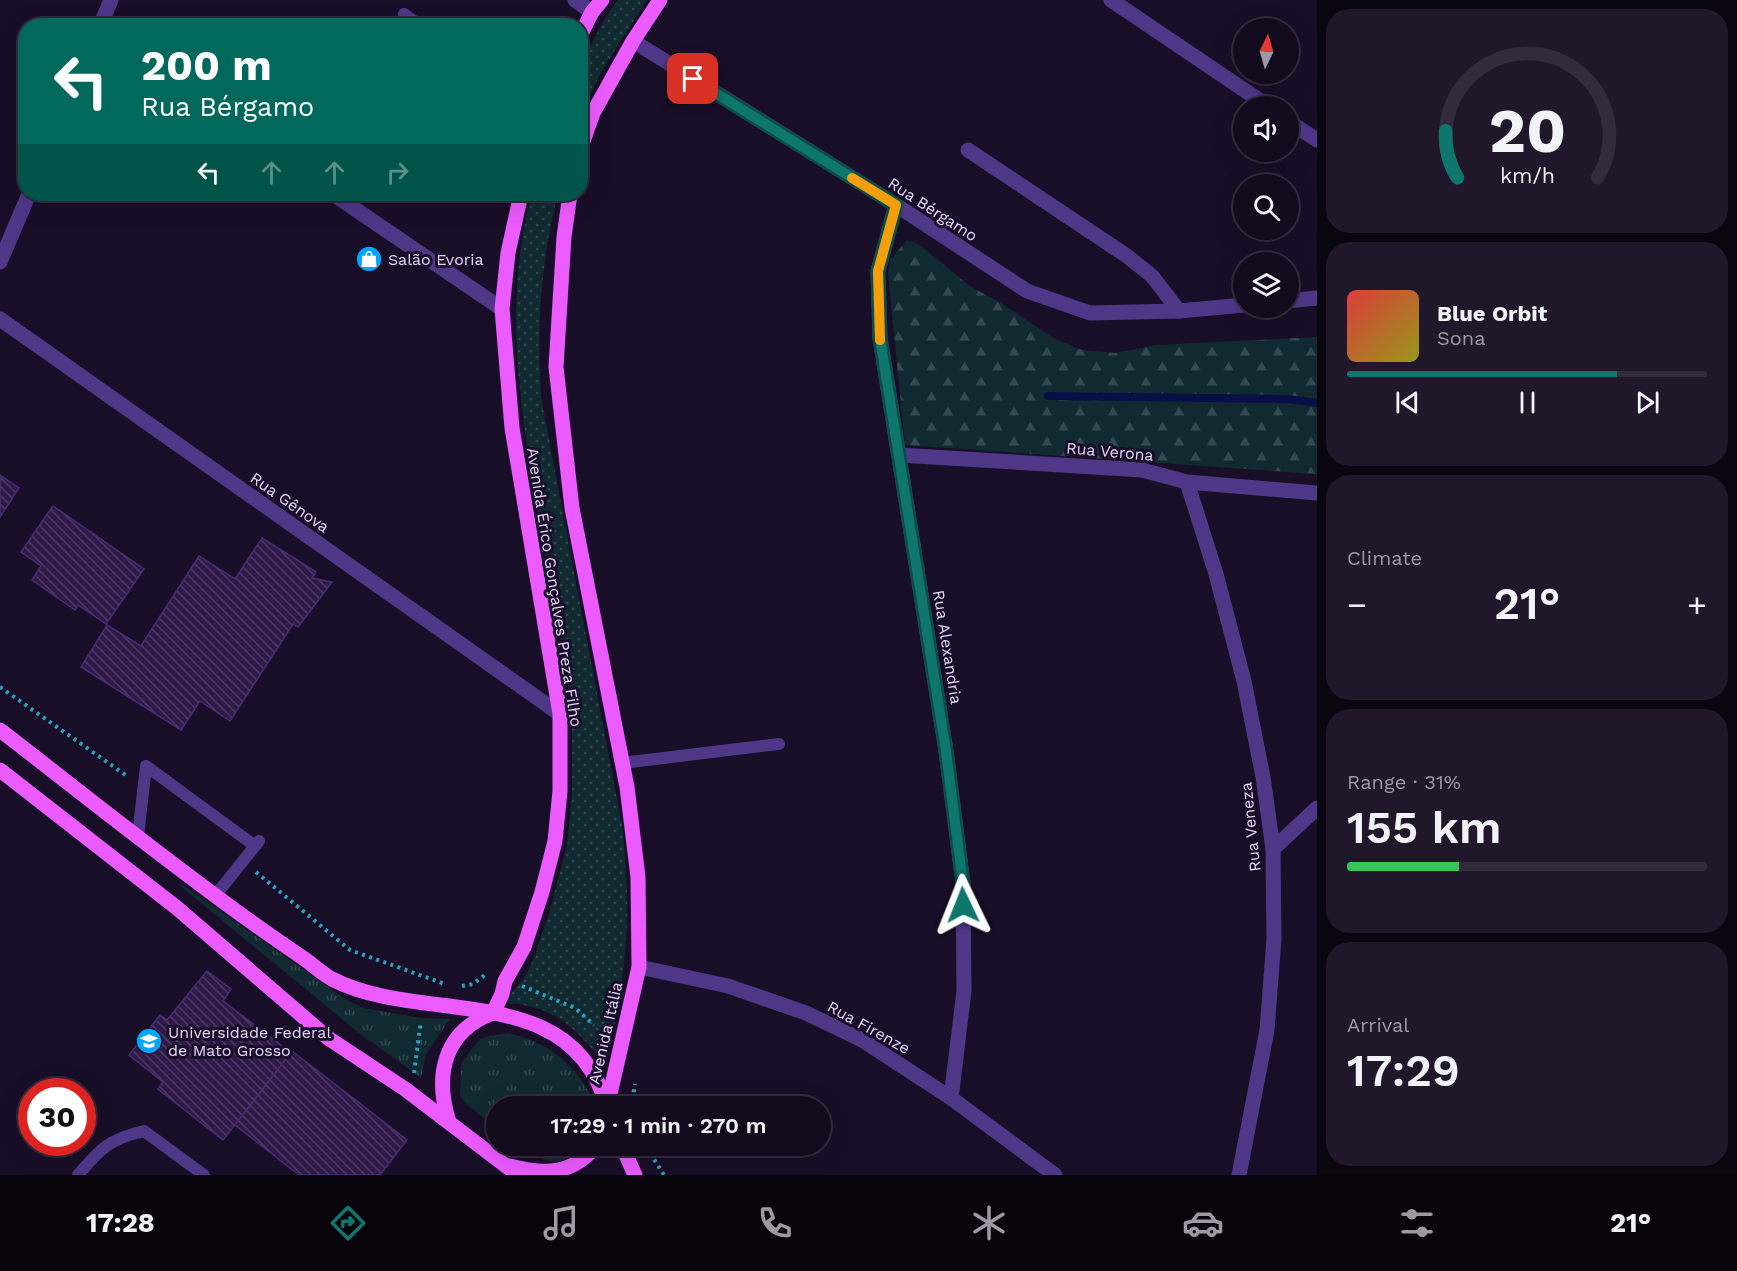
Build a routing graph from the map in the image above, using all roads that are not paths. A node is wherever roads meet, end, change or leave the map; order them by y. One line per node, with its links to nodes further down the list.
1 (111, 0): 7 (street)
2 (575, 0): 5 (street)
3 (660, 0): 10 (main road)
4 (1111, 0): 11 (street)
5 (597, 6): 9 (main road)
6 (404, 14): 8 (lane)
7 (103, 18)
8 (410, 18)
9 (588, 22)
10 (633, 41): 12 (main road); 20 (street, Rua Bérgamo)
11 (1253, 96)
12 (588, 127)
13 (1299, 128): 14 (street)
14 (1317, 140)
15 (968, 150): 26 (street)
16 (26, 201): 21 (street)
17 (343, 201): 25 (street)
18 (519, 201): 25 (main road, Avenida Érico Gonçalves Preza Filho)
19 (569, 201): 34 (main road, Avenida Érico Gonçalves Preza Filho)
20 (896, 205): 26 (street, Rua Bérgamo); 28 (street, Rua Alexandria)
21 (0, 262)
22 (1317, 298): 23 (street)
23 (1299, 300)
24 (1233, 306): 26 (street, Rua Bérgamo)
25 (502, 309): 31 (main road, Avenida Érico Gonçalves Preza Filho)
26 (1179, 311)
27 (0, 319): 31 (street, Rua Gênova)
28 (899, 454): 29 (street, Rua Verona); 44 (street, Rua Alexandria)
29 (1187, 482): 30 (street, Rua Verona); 38 (street, Rua Veneza)
30 (1317, 493)
31 (560, 714): 41 (main road, Avenida Érico Gonçalves Preza Filho)
32 (0, 730): 37 (main road)
33 (779, 744): 34 (lane)
34 (622, 763): 40 (main road, Avenida Érico Gonçalves Preza Filho)
35 (0, 770): 45 (main road)
36 (1317, 808): 38 (street)
37 (138, 836): 39 (main road); 39 (lane)
38 (1273, 849): 54 (street, Rua Veneza)
39 (215, 896): 41 (main road)
40 (639, 968): 43 (main road, Avenida Itália); 44 (street, Rua Firenze)
41 (494, 1013): 42 (main road); 45 (main road)
42 (604, 1096)
43 (610, 1096)
44 (951, 1098): 53 (street, Rua Firenze)
45 (449, 1122): 48 (main road)
46 (588, 1156): 48 (main road)
47 (626, 1156): 52 (main road)
48 (502, 1163): 51 (main road)
49 (78, 1175): 50 (lane)
50 (204, 1175)
51 (518, 1175)
52 (635, 1175)
53 (1055, 1175)
54 (1239, 1175)

